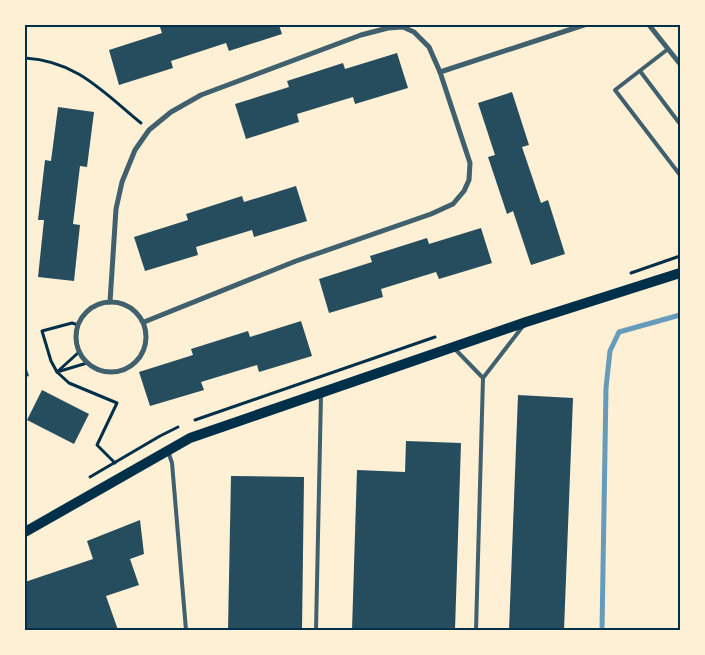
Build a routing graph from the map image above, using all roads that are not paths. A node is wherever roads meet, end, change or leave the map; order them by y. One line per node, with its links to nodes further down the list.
1 (584, 25): 6 (street)
2 (649, 25): 3 (street)
3 (668, 49): 4 (street); 5 (lane)
4 (680, 64)
5 (640, 71): 7 (lane); 8 (lane)
6 (440, 72): 10 (street); 11 (street)
7 (680, 124)
8 (680, 175)
9 (680, 273): 12 (main road)
10 (110, 302): 11 (street); 11 (street)
11 (144, 322)
12 (526, 322): 13 (main road); 14 (lane)
13 (453, 347): 14 (lane); 15 (main road)
14 (483, 378): 20 (lane)
15 (322, 392): 16 (main road); 19 (lane)
16 (167, 449): 17 (main road); 18 (lane)
17 (25, 532)
18 (186, 630)
19 (316, 630)
20 (476, 630)

